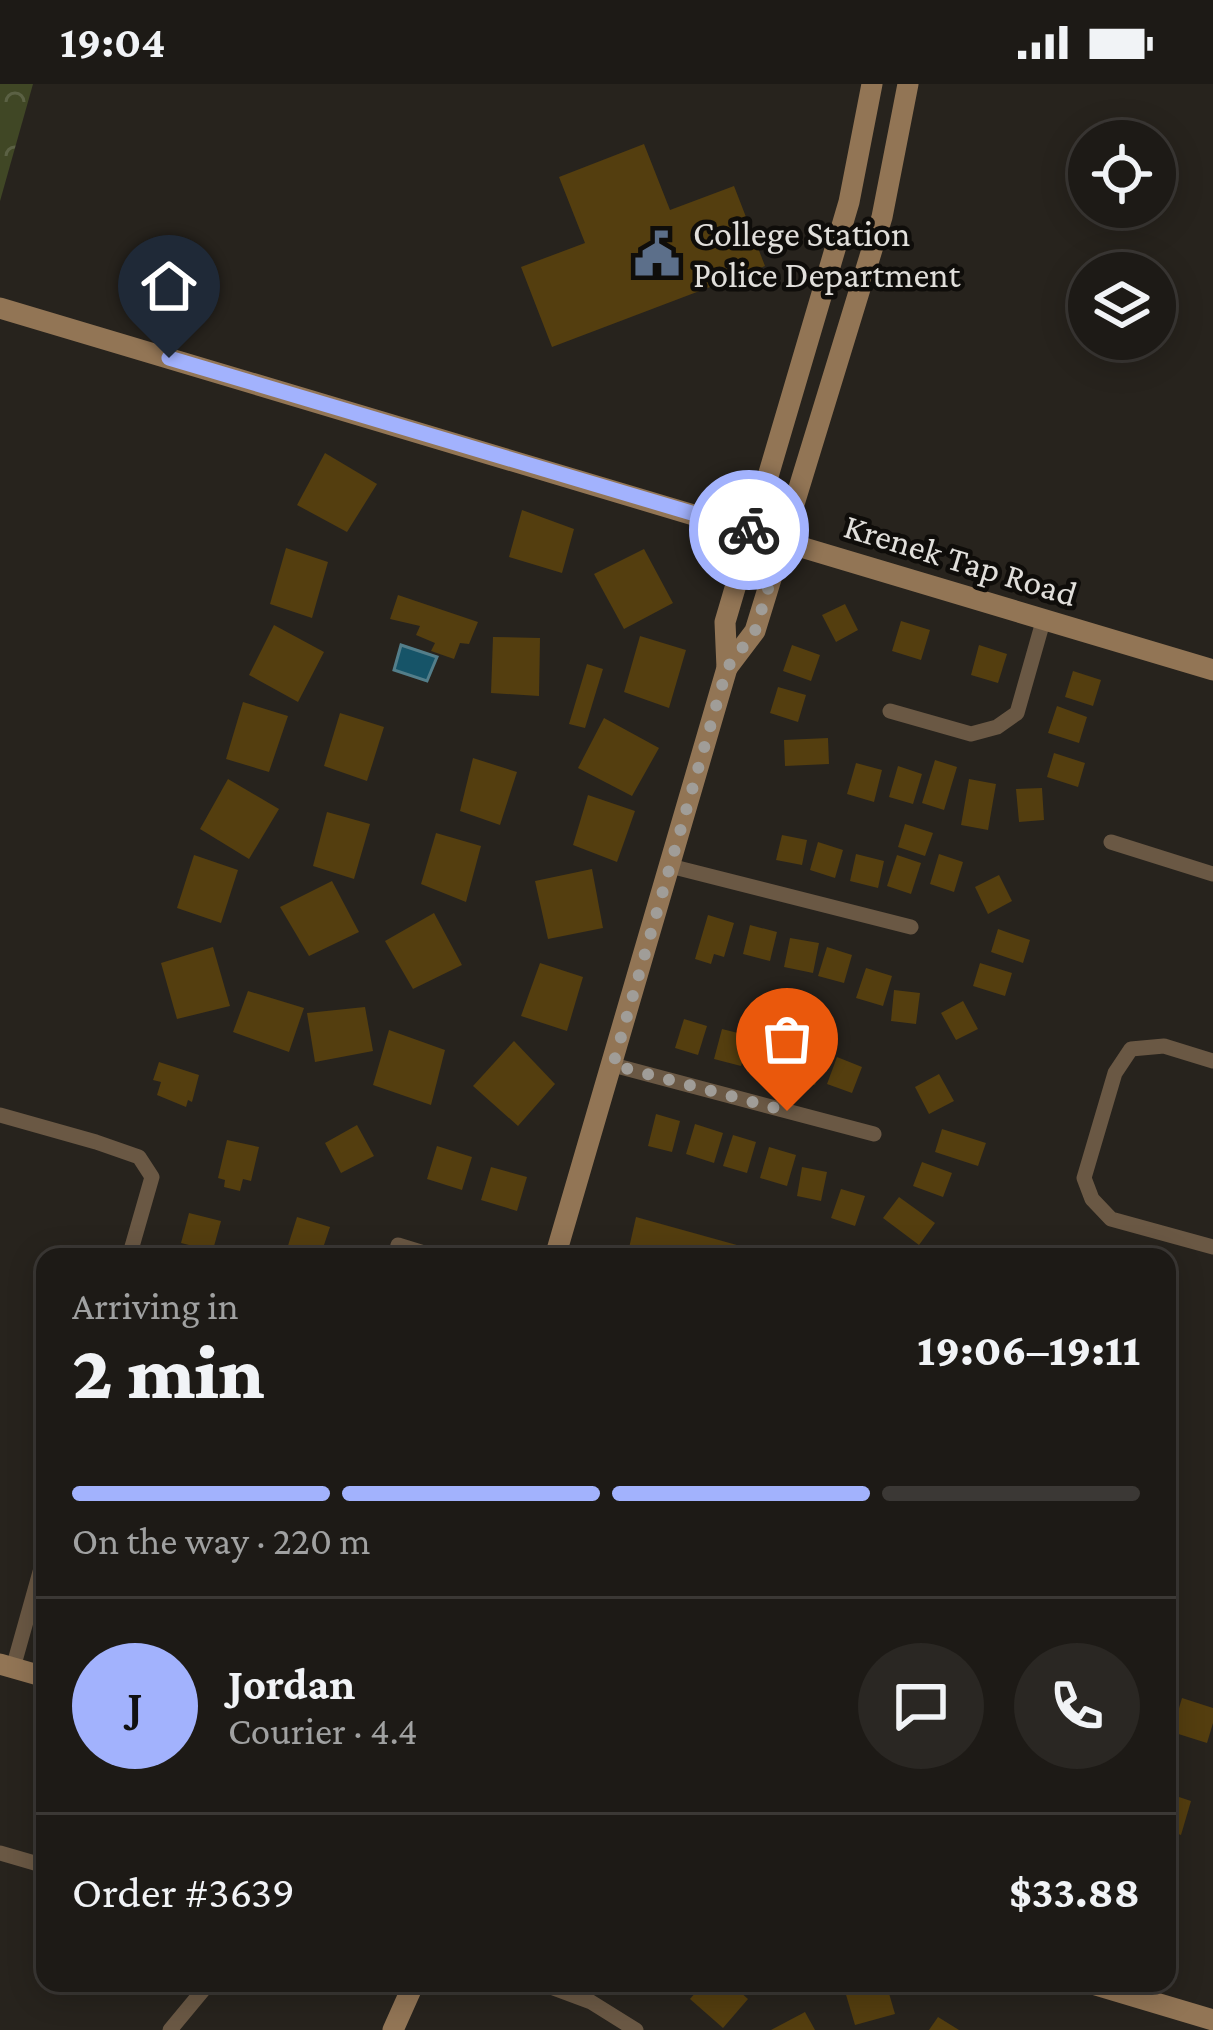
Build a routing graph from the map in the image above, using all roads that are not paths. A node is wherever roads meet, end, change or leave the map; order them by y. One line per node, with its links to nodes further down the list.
1 (872, 84): 4 (street)
2 (908, 84): 5 (street)
3 (0, 308): 4 (street, Krenek Tap Road)
4 (750, 530): 5 (street, Krenek Tap Road); 7 (street)
5 (783, 540): 6 (street, Krenek Tap Road); 7 (street)
6 (1044, 618): 8 (street, Krenek Tap Road); 9 (street)
7 (727, 668): 11 (street)
8 (1213, 670)
9 (890, 711)
10 (1112, 842): 12 (street)
11 (670, 866): 13 (street); 15 (street)
12 (1213, 874)
13 (911, 927)
14 (1213, 1061): 18 (street)
15 (613, 1065): 17 (street); 20 (street)
16 (0, 1115): 19 (street)
17 (874, 1134)
18 (1213, 1247)
19 (132, 1248)
20 (557, 1248)
21 (36, 1580): 22 (street)
22 (6, 1666): 23 (street)
23 (36, 1674)
24 (0, 1853): 25 (street)
25 (36, 1863)
26 (202, 1992): 31 (street)
27 (410, 1992): 32 (street)
28 (564, 1992): 33 (street)
29 (1119, 1992): 30 (street)
30 (1213, 2020)
31 (170, 2030)
32 (393, 2030)
33 (636, 2030)

